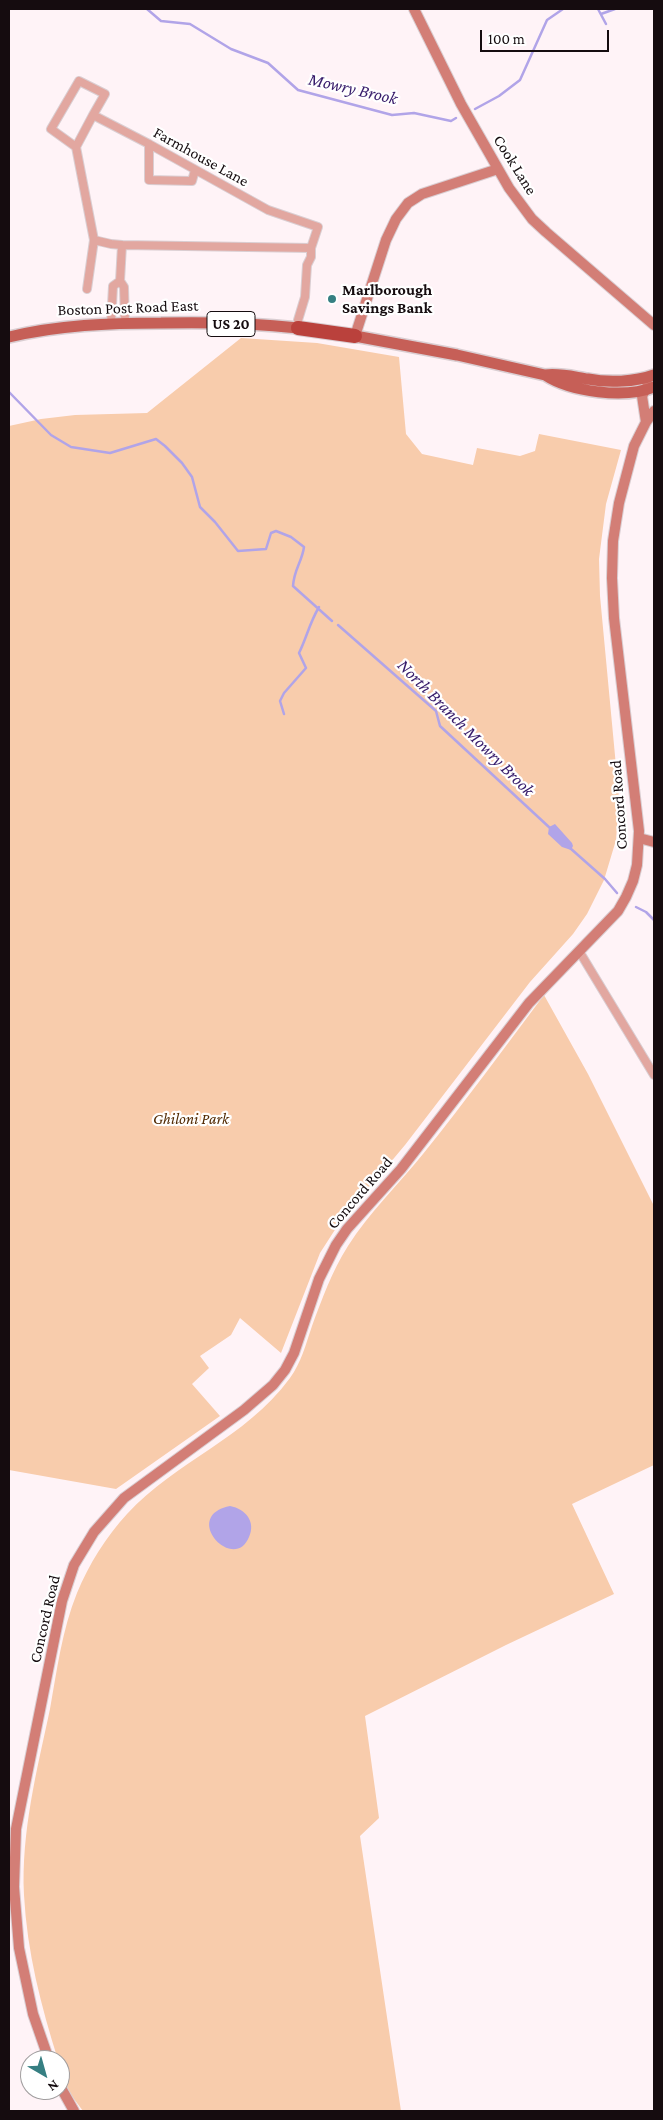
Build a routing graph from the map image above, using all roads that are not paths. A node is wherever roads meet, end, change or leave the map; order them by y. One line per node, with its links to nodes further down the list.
1 (414, 9): 5 (street, Cook Lane)
2 (93, 115): 3 (street, Farmhouse Lane); 4 (street); 4 (street)
3 (149, 144): 6 (street, Farmhouse Lane); 6 (street)
4 (76, 147): 7 (street)
5 (498, 169): 14 (street, Cook Lane); 16 (street)
6 (195, 170): 9 (street, Farmhouse Lane)
7 (94, 240): 8 (street); 11 (street)
8 (122, 245): 9 (street); 10 (street)
9 (311, 248): 15 (street)
10 (120, 281): 12 (street); 13 (street)
11 (87, 289)
12 (125, 323): 13 (main road, Boston Post Road East / US 20); 15 (main road, Boston Post Road East / US 20)
13 (111, 324): 17 (main road, Boston Post Road East / US 20)
14 (654, 325)
15 (298, 328): 16 (highway, Boston Post Road East / US 20)
16 (355, 336): 18 (main road, Boston Post Road East / US 20)
17 (9, 337)
18 (650, 384): 20 (street)
19 (654, 411): 20 (street, Concord Road)
20 (646, 422): 21 (street, Concord Road)
21 (639, 838): 22 (street); 23 (street, Concord Road)
22 (654, 842)
23 (579, 952): 24 (street); 25 (street, Concord Road)
24 (654, 1075)
25 (45, 2050)
26 (68, 2100): 27 (street)
27 (74, 2111)

